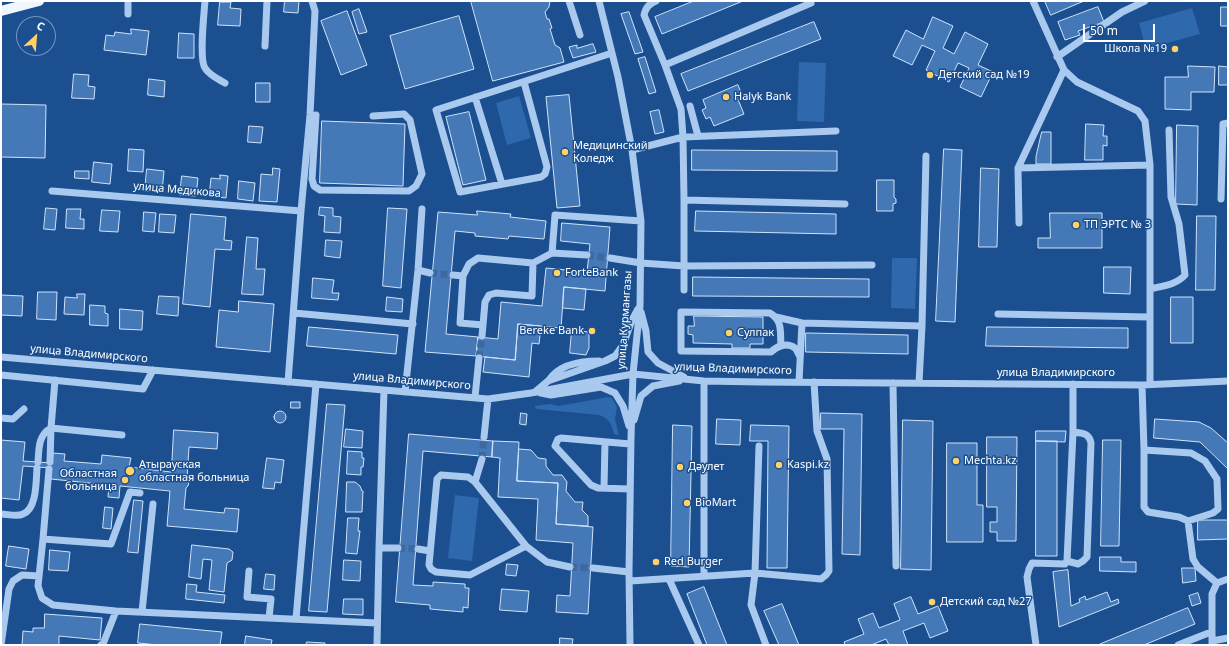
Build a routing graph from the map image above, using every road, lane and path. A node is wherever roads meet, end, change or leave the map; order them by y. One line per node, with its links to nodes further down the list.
1 (39, 1): 11 (main road)
2 (128, 1): 14 (street)
3 (205, 1): 22 (street)
4 (268, 1): 16 (street)
5 (312, 1): 42 (street)
6 (569, 1): 15 (street)
7 (599, 1): 17 (street, улица Курмангазы)
8 (656, 1): 19 (street)
9 (1033, 1): 18 (street)
10 (1145, 1): 18 (street)
11 (24, 3): 13 (main road)
12 (811, 4): 19 (street)
13 (1, 11)
14 (128, 14)
15 (580, 35)
16 (265, 46)
17 (612, 53): 21 (street); 32 (street, улица Курмангазы)
18 (1058, 57): 20 (street)
19 (666, 65): 31 (street)
20 (1064, 70): 34 (street); 35 (street)
21 (524, 82): 23 (street); 36 (street)
22 (225, 83)
23 (475, 97): 36 (street); 36 (street)
24 (690, 106): 30 (street)
25 (316, 115): 26 (street)
26 (373, 116)
27 (1228, 123): 38 (street)
28 (1169, 130): 56 (street)
29 (836, 131): 30 (street)
30 (698, 136): 31 (street)
31 (683, 137): 32 (street); 39 (street)
32 (632, 150): 43 (street, улица Курмангазы)
33 (926, 156): 66 (street)
34 (1150, 166): 35 (street); 56 (street)
35 (1018, 168): 44 (street)
36 (502, 184)
37 (52, 191): 42 (street, улица Медикова)
38 (1221, 199)
39 (684, 200): 40 (street); 51 (street)
40 (845, 204)
41 (422, 208): 52 (street)
42 (300, 211): 59 (street)
43 (641, 221): 45 (street); 49 (street, улица Курмангазы)
44 (1019, 223)
45 (552, 253): 46 (street); 48 (street)
46 (587, 255)
47 (610, 258): 49 (street)
48 (534, 262): 55 (street); 65 (street)
49 (641, 263): 51 (street); 58 (street, улица Курмангазы)
50 (872, 265): 51 (street)
51 (684, 266): 57 (street)
52 (418, 270): 53 (street); 64 (street)
53 (430, 273)
54 (454, 275): 55 (street)
55 (463, 276): 65 (street)
56 (1150, 289): 62 (street)
57 (684, 290)
58 (640, 306): 73 (street, улица Курмангазы); 75 (street); 90 (street)
59 (294, 313): 64 (street); 79 (street)
60 (998, 314): 62 (street)
61 (776, 317): 63 (street); 68 (street); 68 (street)
62 (1149, 317): 87 (street)
63 (802, 323): 66 (street); 69 (street)
64 (413, 324): 89 (street)
65 (483, 325): 67 (street)
66 (922, 326): 83 (street)
67 (482, 336)
68 (781, 346): 69 (street)
69 (800, 357): 80 (street)
70 (1, 358): 72 (street, улица Владимирского)
71 (479, 358): 91 (street)
72 (153, 370): 76 (street); 79 (street, улица Владимирского)
73 (633, 374): 75 (street, улица Владимирского); 90 (street, улица Владимирского); 96 (street, улица Курмангазы)
74 (1, 375): 76 (street)
75 (688, 379): 77 (street, улица Владимирского); 96 (street)
76 (55, 380): 95 (street)
77 (704, 381): 80 (street, улица Владимирского); 126 (street)
78 (1228, 381): 87 (street, улица Владимирского)
79 (288, 382): 84 (street, улица Владимирского)
80 (800, 382): 81 (street, улица Владимирского)
81 (814, 382): 82 (street, улица Владимирского); 124 (street)
82 (893, 383): 83 (street, улица Владимирского); 119 (street)
83 (919, 383): 85 (street, улица Владимирского)
84 (316, 384): 88 (street, улица Владимирского); 134 (street)
85 (1073, 384): 86 (street, улица Владимирского); 97 (street)
86 (1142, 384): 87 (street, улица Владимирского); 103 (street)
87 (1150, 384)
88 (384, 390): 89 (street, улица Владимирского); 114 (street)
89 (405, 392): 91 (street, улица Владимирского)
90 (535, 392): 92 (street, улица Владимирского); 96 (street)
91 (475, 397): 92 (street, улица Владимирского)
92 (488, 399): 99 (street)
93 (24, 409): 94 (street)
94 (1, 418)
95 (51, 428): 98 (street); 110 (street); 112 (street)
96 (631, 432): 101 (street, улица Курмангазы)
97 (1073, 432): 118 (street); 118 (street)
98 (122, 435)
99 (484, 437)
100 (605, 442): 101 (street); 106 (street); 106 (street)
101 (630, 444): 107 (street, улица Курмангазы)
102 (758, 446): 124 (street)
103 (1144, 450): 111 (street); 111 (street)
104 (482, 459): 105 (street)
105 (475, 482): 113 (street); 117 (street)
106 (604, 488): 107 (street)
107 (630, 489): 123 (street, улица Курмангазы)
108 (140, 493): 112 (street)
109 (153, 504): 132 (street)
110 (1, 514)
111 (1188, 521): 130 (street)
112 (43, 539): 125 (street)
113 (526, 546): 117 (street); 120 (street)
114 (379, 548): 115 (street); 135 (street)
115 (398, 548)
116 (418, 549): 117 (street)
117 (430, 551)
118 (1067, 561): 145 (street)
119 (896, 566)
120 (570, 567)
121 (592, 568): 123 (street)
122 (249, 571): 133 (street)
123 (629, 572): 129 (street, улица Курмангазы)
124 (756, 574): 126 (street); 144 (street)
125 (39, 576): 131 (street); 139 (street)
126 (704, 576): 127 (street)
127 (669, 578): 129 (street); 143 (street)
128 (1228, 579): 130 (street)
129 (630, 581): 142 (street, улица Курмангазы)
130 (1218, 583): 136 (street)
131 (116, 611): 132 (street); 140 (street)
132 (142, 612): 133 (street)
133 (270, 618): 134 (street)
134 (296, 619): 135 (street)
135 (377, 623): 141 (street)
136 (1211, 632): 138 (street); 146 (street)
137 (1228, 638): 138 (street)
138 (1212, 643)
139 (1, 645)
140 (101, 645)
141 (377, 645)
142 (630, 645)
143 (698, 645)
144 (766, 645)
145 (1036, 645)
146 (1178, 645)

